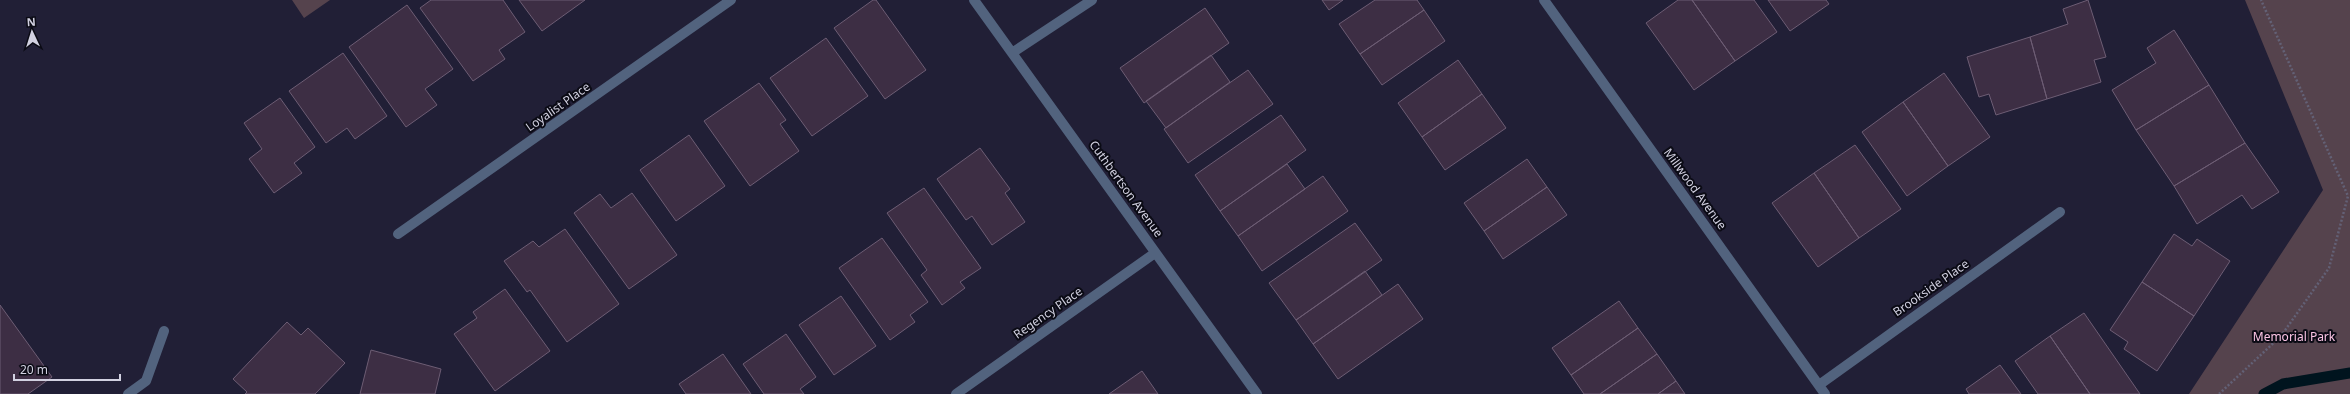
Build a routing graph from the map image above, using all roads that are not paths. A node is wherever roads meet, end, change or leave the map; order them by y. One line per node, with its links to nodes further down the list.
1 (731, 0): 7 (street, Loyalist Place)
2 (974, 0): 5 (street, Cuthbertson Avenue)
3 (1092, 0): 5 (street)
4 (1544, 0): 10 (street, Millwood Avenue)
5 (1012, 53): 8 (street, Cuthbertson Avenue)
6 (2060, 212): 10 (street, Brookside Place)
7 (398, 234)
8 (1155, 253): 12 (street, Regency Place); 13 (street, Cuthbertson Avenue)
9 (164, 331): 11 (street)
10 (1818, 385): 14 (street, Millwood Avenue)
11 (128, 394)
12 (956, 394)
13 (1257, 394)
14 (1825, 394)

